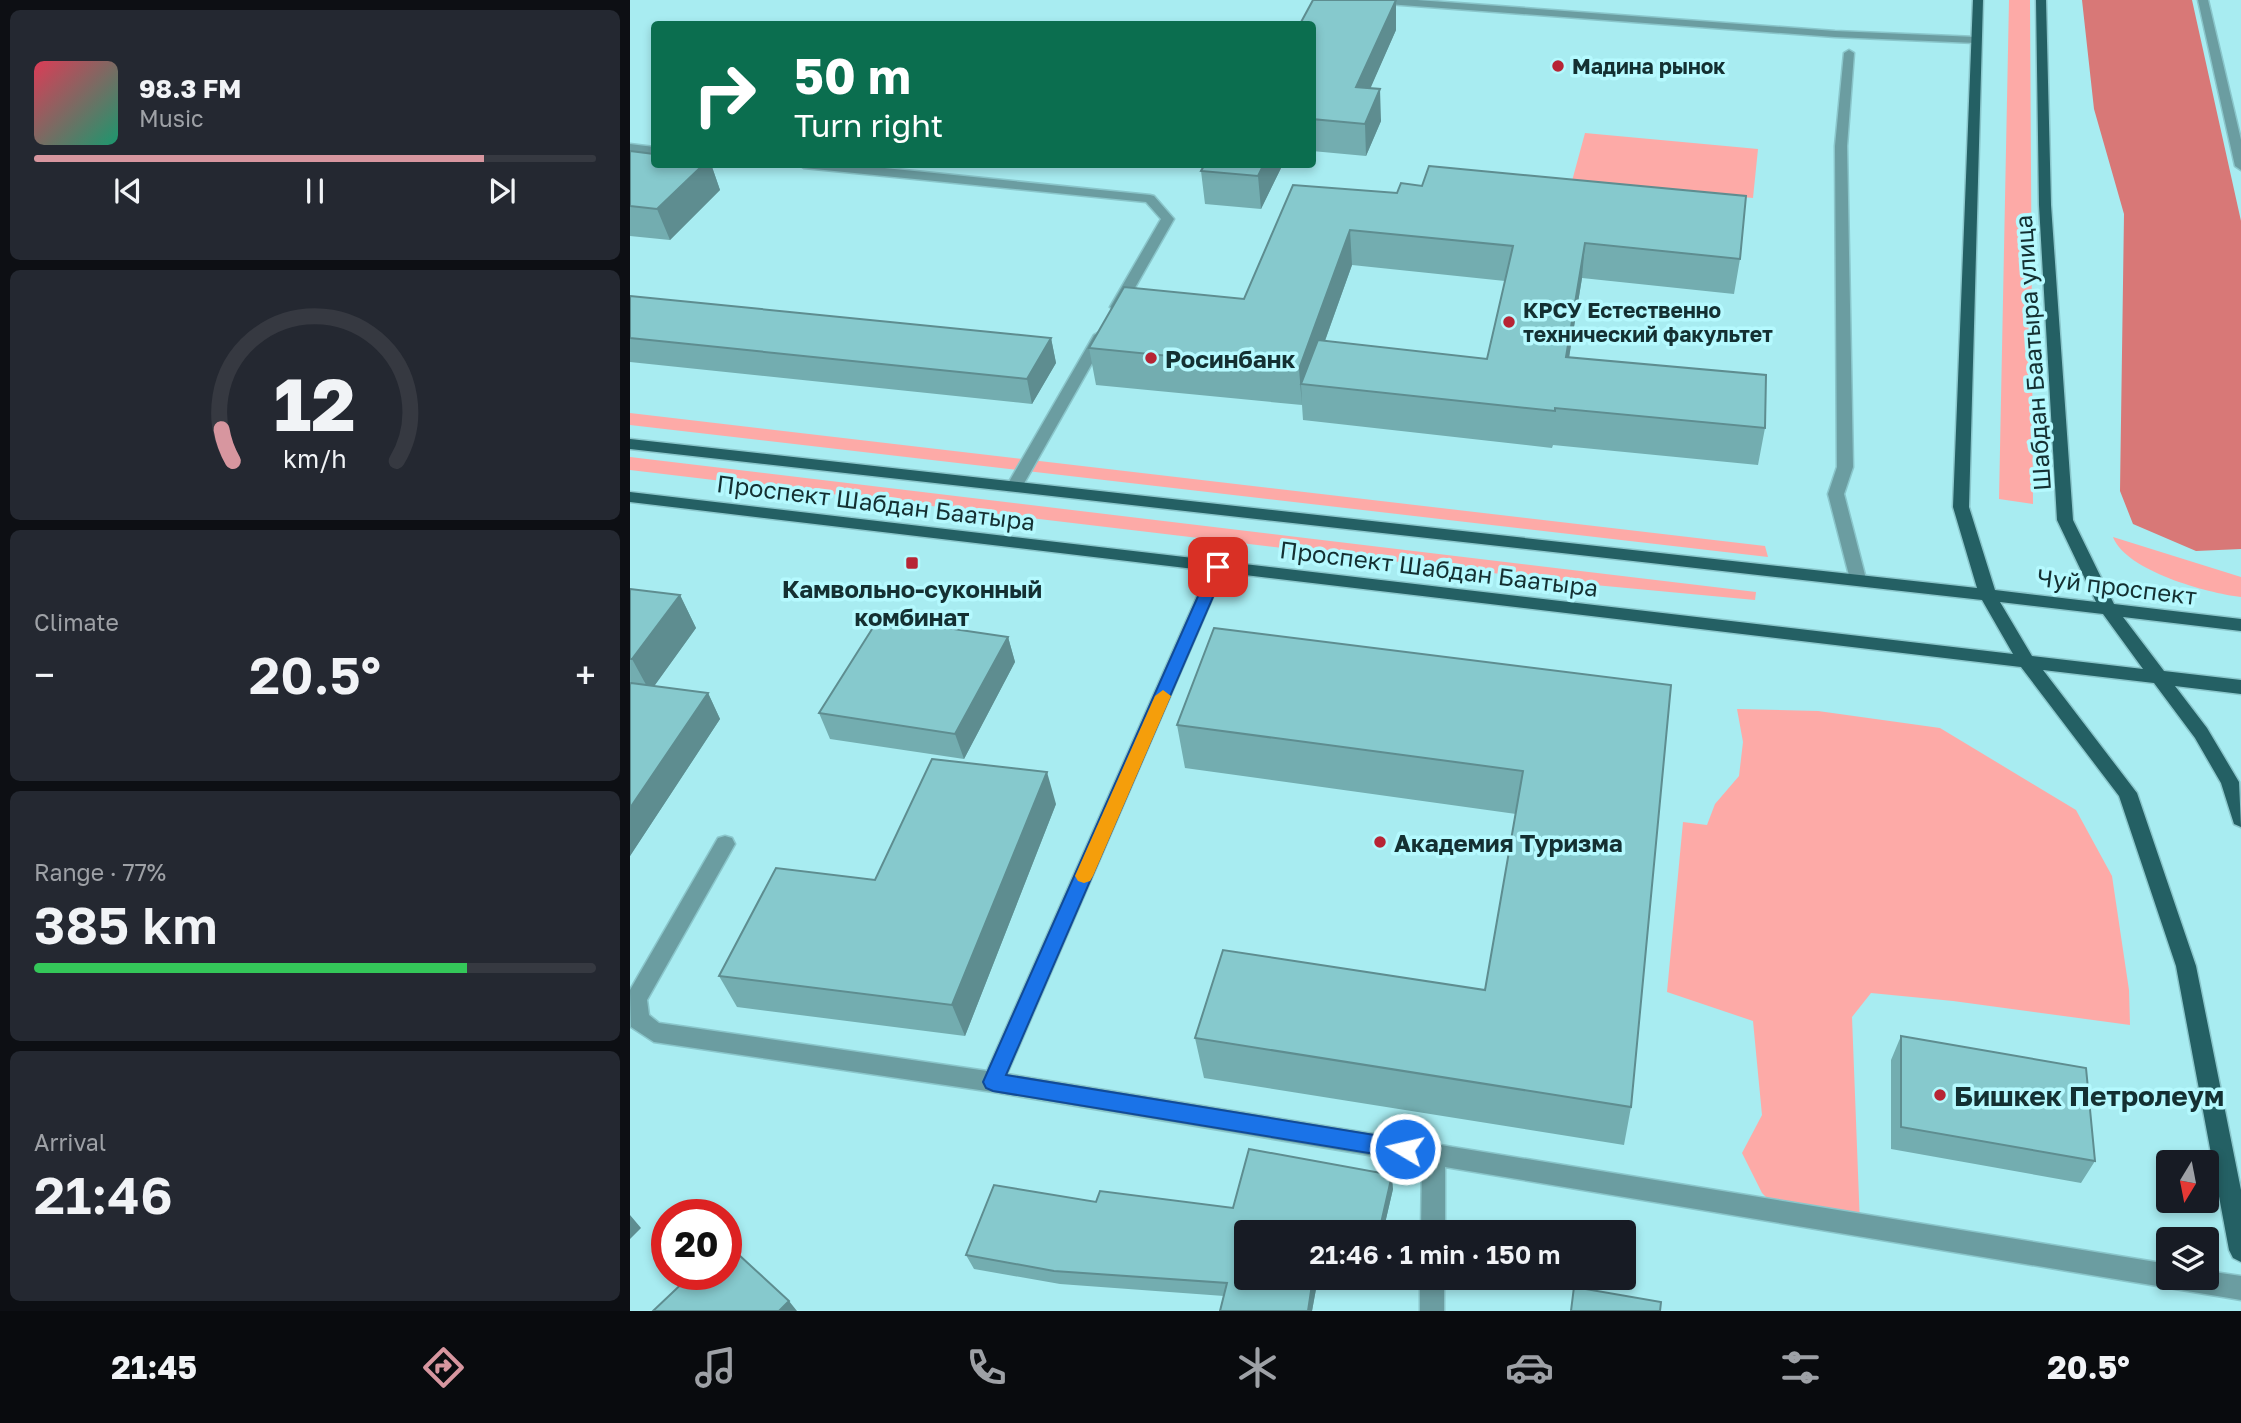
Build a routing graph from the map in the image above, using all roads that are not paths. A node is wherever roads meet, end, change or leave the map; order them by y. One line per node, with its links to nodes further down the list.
1 (1374, 0): 5 (street)
2 (1978, 0): 5 (main road)
3 (2041, 0): 17 (main road, Шабдан Баатыра улица)
4 (2203, 0): 9 (street)
5 (1976, 40): 16 (main road)
6 (1849, 52): 15 (street)
7 (630, 148): 8 (street)
8 (651, 150)
9 (2241, 166)
10 (844, 168): 12 (street)
11 (630, 444): 12 (main road, Проспект Шабдан Баатыра)
12 (1014, 486): 15 (main road, Проспект Шабдан Баатыра)
13 (630, 497): 14 (main road, Проспект Шабдан Баатыра)
14 (1218, 567): 19 (main road, Проспект Шабдан Баатыра); 24 (street)
15 (1858, 579): 16 (main road, Проспект Шабдан Баатыра)
16 (1988, 596): 17 (main road, Чуй проспект); 19 (main road)
17 (2109, 611): 18 (main road, Чуй проспект); 20 (main road, Шабдан Баатыра улица)
18 (2241, 625)
19 (2026, 661): 20 (main road, Проспект Шабдан Баатыра); 27 (main road)
20 (2159, 678): 21 (main road); 22 (main road, Шабдан Баатыра улица)
21 (2241, 687)
22 (2241, 819)
23 (725, 844): 24 (street)
24 (993, 1082): 25 (street)
25 (1433, 1154): 26 (street); 28 (street)
26 (1433, 1220)
27 (2241, 1250)
28 (2156, 1274)
29 (2219, 1285): 30 (street)
30 (2241, 1288)
31 (1433, 1290): 32 (street)
32 (1432, 1311)

